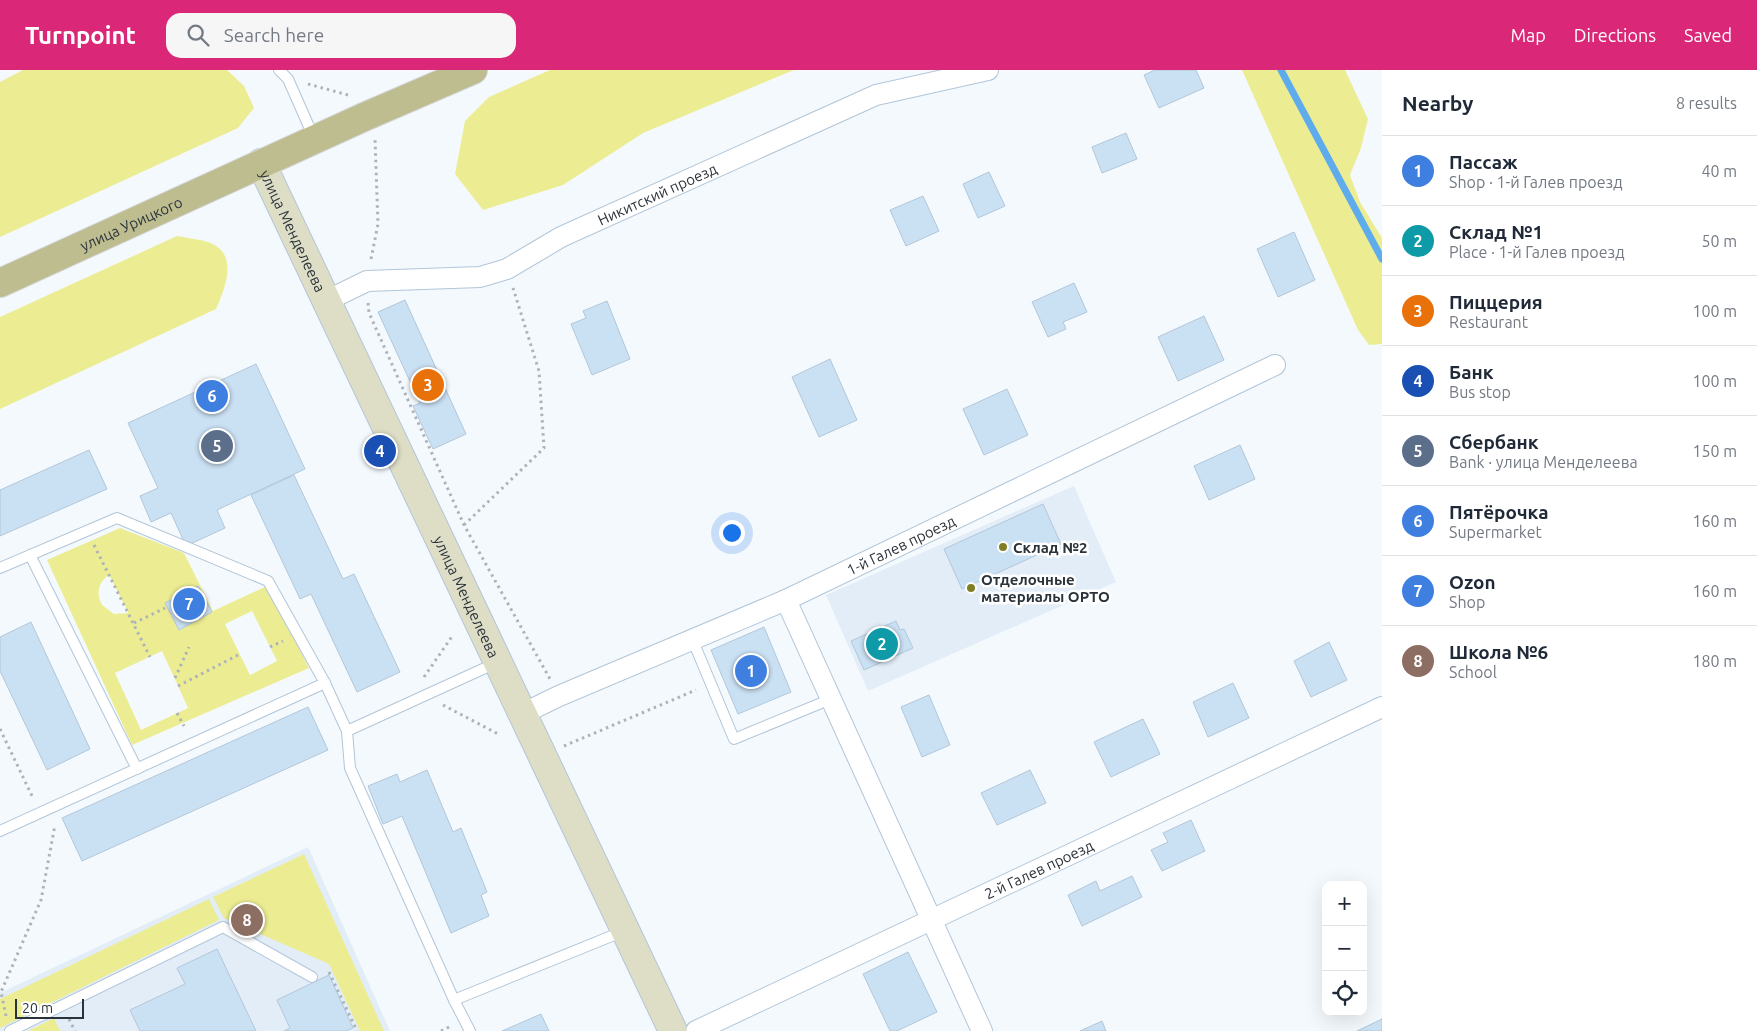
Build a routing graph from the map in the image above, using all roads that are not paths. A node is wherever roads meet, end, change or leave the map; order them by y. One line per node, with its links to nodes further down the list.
1 (279, 70): 4 (lane)
2 (473, 70): 4 (main road, улица Урицкого)
3 (988, 70): 7 (street, Никитский проезд)
4 (315, 139): 5 (main road, улица Урицкого)
5 (261, 163): 6 (main road, улица Урицкого); 7 (main road, улица Менделеева)
6 (0, 283)
7 (326, 301): 13 (main road, улица Менделеева)
8 (1275, 365): 11 (street, 1-й Галев проезд)
9 (30, 555): 10 (lane); 14 (lane); 19 (lane)
10 (0, 568)
11 (786, 600): 12 (street, 1-й Галев проезд); 15 (street)
12 (693, 641): 15 (lane); 17 (street, 1-й Галев проезд)
13 (497, 662): 17 (main road, улица Менделеева); 18 (lane)
14 (325, 683): 18 (lane); 19 (lane)
15 (831, 699): 21 (street)
16 (1382, 707): 21 (street, 2-й Галев проезд)
17 (522, 714): 22 (main road, улица Менделеева)
18 (347, 731): 24 (lane)
19 (137, 769): 20 (lane)
20 (0, 832)
21 (932, 921): 28 (street, 2-й Галев проезд); 29 (street)
22 (626, 930): 24 (lane); 27 (main road, улица Менделеева)
23 (312, 976): 25 (lane)
24 (454, 1000): 26 (lane)
25 (10, 1031)
26 (470, 1031)
27 (673, 1031)
28 (696, 1031)
29 (982, 1031)

